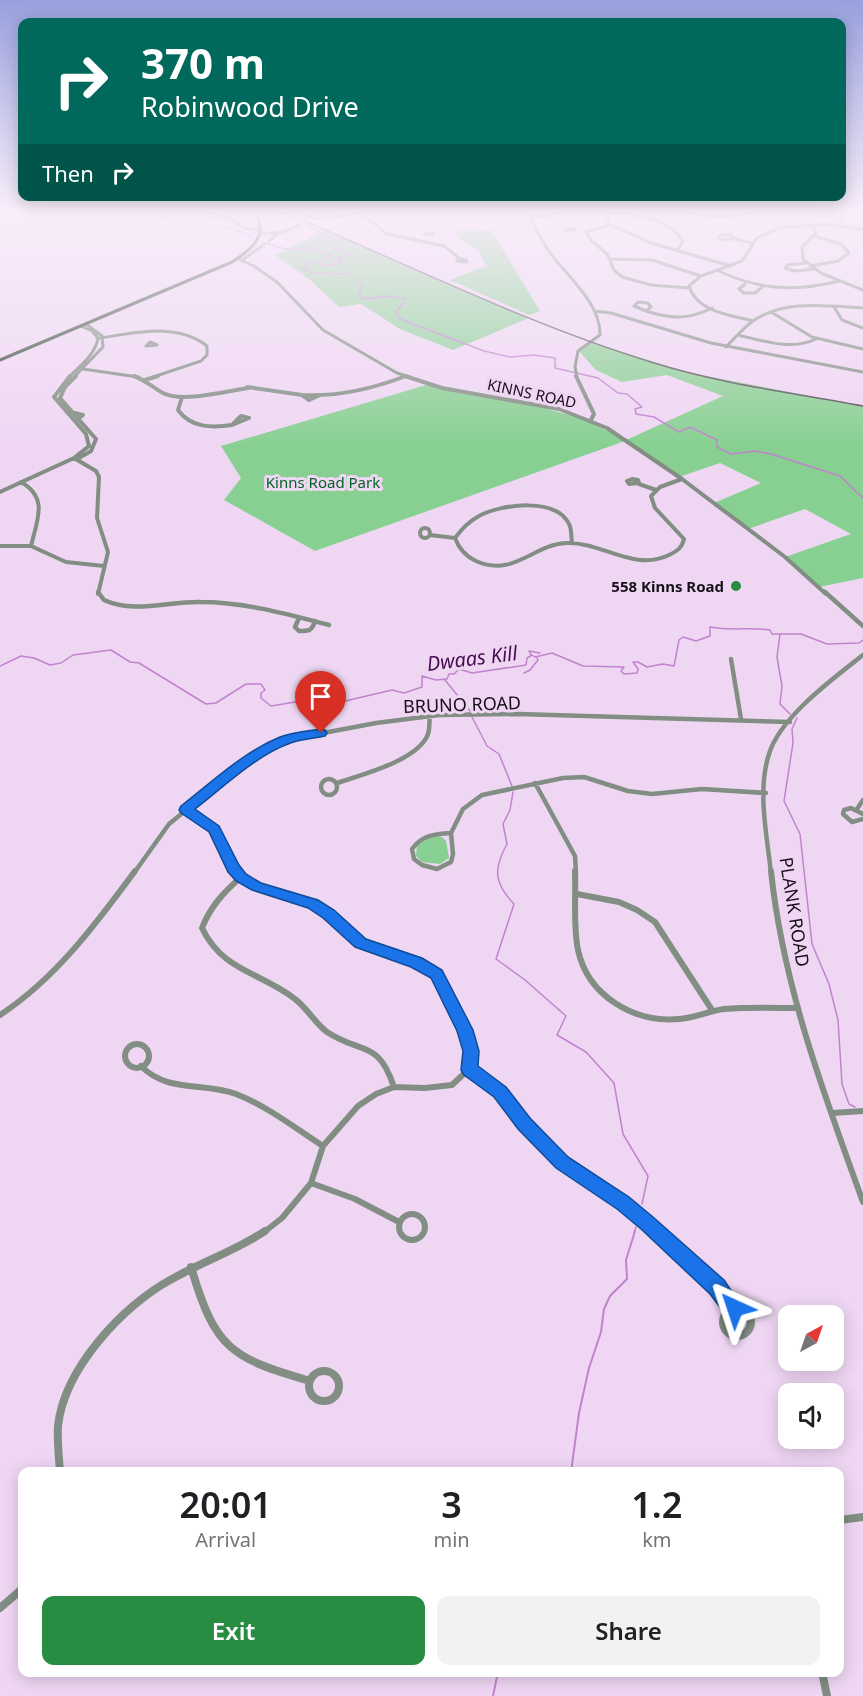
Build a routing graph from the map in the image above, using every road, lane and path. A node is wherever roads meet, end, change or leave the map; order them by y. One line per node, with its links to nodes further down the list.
1 (174, 288): 16 (main road)
2 (284, 288): 30 (street, KINNS ROAD)
3 (577, 288): 12 (street)
4 (689, 288): 10 (street)
5 (740, 288): 6 (street)
6 (761, 288)
7 (786, 288): 8 (street)
8 (808, 288)
9 (834, 307): 11 (street); 14 (street); 18 (street)
10 (712, 308): 13 (street); 15 (street)
11 (863, 308)
12 (594, 311): 24 (street); 34 (street)
13 (646, 311): 13 (street)
14 (771, 312): 15 (street); 22 (street)
15 (753, 321): 20 (street)
16 (86, 324): 17 (main road); 21 (street)
17 (81, 326): 21 (street); 26 (main road)
18 (863, 328)
19 (152, 333): 21 (street); 23 (street); 31 (street)
20 (738, 335): 22 (street); 24 (street)
21 (100, 338): 27 (street); 28 (street)
22 (816, 339): 25 (street)
23 (152, 342)
24 (726, 347): 29 (street)
25 (863, 349)
26 (0, 360)
27 (77, 368): 28 (street); 36 (street)
28 (83, 369): 31 (street); 36 (street)
29 (863, 372)
30 (406, 376): 32 (street); 34 (street, KINNS ROAD)
31 (145, 380): 33 (street)
32 (230, 390): 33 (street)
33 (182, 397): 35 (street)
34 (591, 420): 37 (street, KINNS ROAD)
35 (232, 425)
36 (72, 459): 38 (street); 47 (street)
37 (682, 479): 40 (street); 51 (street, KINNS ROAD)
38 (21, 482): 41 (street); 46 (street)
39 (639, 484): 40 (street)
40 (656, 490): 44 (street)
41 (0, 492)
42 (430, 535): 43 (street)
43 (455, 538): 44 (street); 44 (street)
44 (572, 543)
45 (0, 546): 46 (street)
46 (31, 546): 47 (street)
47 (104, 566): 48 (street)
48 (299, 618): 49 (street); 49 (street)
49 (315, 621): 50 (street)
50 (329, 625)
51 (863, 626)
52 (863, 654): 56 (street, PLANK ROAD)
53 (731, 659): 55 (street)
54 (430, 716): 55 (street, BRUNO ROAD); 57 (street); 62 (street, BRUNO ROAD)
55 (741, 719): 56 (street, BRUNO ROAD)
56 (790, 722): 59 (street, PLANK ROAD)
57 (337, 783)
58 (535, 783): 59 (street); 64 (street); 66 (street)
59 (766, 793): 67 (street, PLANK ROAD)
60 (863, 800): 61 (street)
61 (857, 809): 63 (street); 63 (street)
62 (186, 810): 65 (street); 69 (street, BRUNO ROAD)
63 (863, 817)
64 (451, 833): 64 (street)
65 (241, 877): 71 (street); 72 (street)
66 (577, 894): 68 (street); 68 (street)
67 (798, 1008): 68 (street); 74 (street, PLANK ROAD)
68 (712, 1010)
69 (0, 1014)
70 (141, 1066): 75 (street)
71 (469, 1070): 72 (street); 80 (street)
72 (394, 1087): 75 (street)
73 (863, 1111): 74 (street)
74 (832, 1113): 77 (street, PLANK ROAD)
75 (323, 1146): 76 (street)
76 (311, 1183): 78 (street); 79 (street)
77 (863, 1202)
78 (399, 1222)
79 (191, 1267): 81 (street); 82 (street)
80 (731, 1308)
81 (310, 1380): 81 (street)
82 (60, 1467)
83 (863, 1517): 84 (street)
84 (844, 1519)
85 (18, 1592): 86 (street)
86 (0, 1608)
87 (823, 1677): 88 (street)
88 (827, 1696)

